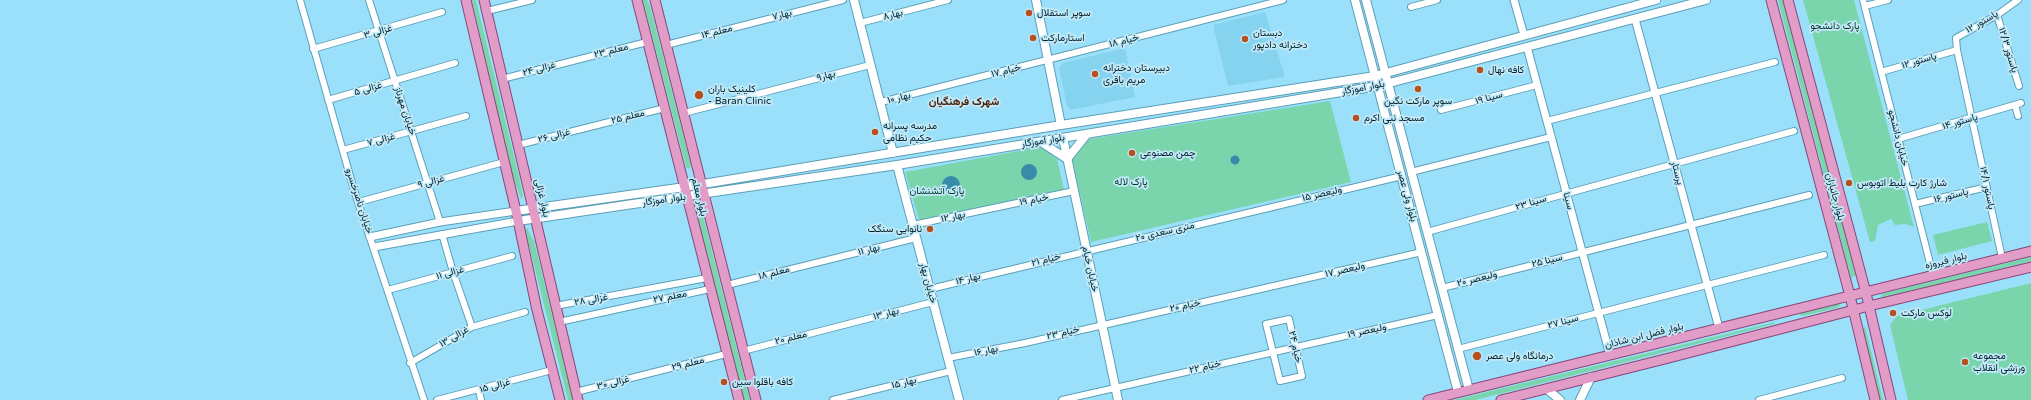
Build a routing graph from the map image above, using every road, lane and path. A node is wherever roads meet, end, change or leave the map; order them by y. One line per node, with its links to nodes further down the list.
1 (300, 0): 37 (street, خیابان ناصرخسرو)
2 (369, 0): 32 (street, خیابان مهرناز)
3 (466, 0): 83 (main road)
4 (484, 0): 26 (main road, بلوار غزالی)
5 (532, 0): 26 (street)
6 (637, 0): 34 (main road, بلوار معلم)
7 (655, 0): 35 (main road, بلوار معلم)
8 (843, 0): 29 (street, بهار۷)
9 (854, 0): 31 (main road)
10 (948, 0): 31 (street, بهار۸)
11 (1036, 0): 40 (main road)
12 (1283, 0): 40 (street, خیام ۱۸)
13 (1355, 0): 48 (main road, بلوار ولی عصر)
14 (1366, 0): 46 (main road, بلوار ولی عصر)
15 (1437, 0): 25 (street)
16 (1514, 0): 33 (street)
17 (1656, 0): 23 (main road, بلوار آموزگار)
18 (1706, 0): 30 (main road, بلوار آموزگار)
19 (1771, 0): 136 (main road, بلوار جانبازان)
20 (1788, 0): 135 (main road, بلوار جانبازان)
21 (1888, 0): 24 (street)
22 (2018, 0): 28 (street, ۱۲ پاستور)
23 (1633, 3): 33 (main road, بلوار آموزگار)
24 (1864, 3): 45 (street, خیابان دانشجو)
25 (1411, 7)
26 (487, 11): 49 (main road, بلوار غزالی)
27 (442, 12): 32 (street, غزالی ۳)
28 (1997, 15): 38 (street, ۱۲ پاستور); 55 (street, پاستور ۱۲/۳)
29 (767, 19): 35 (street, معلم ۱۴)
30 (1635, 19): 36 (main road, بلوار آموزگار); 56 (street, پرستار)
31 (860, 23): 44 (main road)
32 (379, 32): 37 (street, غزالی ۳); 50 (street, خیابان مهرناز)
33 (1524, 35): 43 (main road, بلوار آموزگار)
34 (647, 42): 39 (street, معلم ۲۳); 60 (main road, بلوار معلم)
35 (666, 45): 63 (main road, بلوار معلم)
36 (1527, 47): 47 (main road, بلوار آموزگار); 54 (street, سینا)
37 (313, 49): 57 (street, خیابان ناصرخسرو)
38 (1957, 50): 45 (street, پاستور ۱۲); 66 (street, پاستور ۱۴/۱)
39 (575, 60): 49 (street, غزالی ۲۴)
40 (1048, 60): 51 (street, خیام ۱۷); 68 (main road)
41 (1775, 62): 56 (street)
42 (455, 63): 50 (street, غزالی ۵)
43 (1420, 64): 46 (main road, بلوار آموزگار); 47 (main road)
44 (870, 65): 59 (main road); 63 (street, بهار۹)
45 (1881, 72): 76 (street, خیابان دانشجو)
46 (1385, 73): 48 (main road, بلوار آموزگار); 52 (main road, بلوار ولی عصر)
47 (1422, 74): 52 (main road, بلوار آموزگار)
48 (1375, 76): 53 (main road, بلوار ولی عصر); 58 (main road, بلوار آموزگار)
49 (502, 79): 78 (main road, بلوار غزالی)
50 (395, 81): 57 (street, غزالی ۵); 71 (street, خیابان مهرناز)
51 (964, 81): 59 (street, بهار ۱۰)
52 (1388, 83): 53 (main road, بلوار آموزگار); 86 (main road, بلوار ولی عصر)
53 (1378, 86): 62 (main road, بلوار آموزگار); 87 (main road, بلوار ولی عصر)
54 (1537, 86): 61 (street, سینا ۱۹); 67 (street, سینا)
55 (2019, 86)
56 (1656, 94): 67 (street); 84 (street, پرستار)
57 (328, 100): 79 (street, خیابان ناصرخسرو)
58 (1221, 100): 62 (main road); 68 (main road, بلوار آموزگار)
59 (881, 102): 80 (main road)
60 (665, 108): 69 (street, معلم ۲۵); 90 (main road, بلوار معلم)
61 (1441, 110)
62 (1223, 112): 72 (main road, بلوار آموزگار)
63 (684, 113): 89 (main road, بلوار معلم)
64 (466, 116): 71 (street, غزالی ۷)
65 (2018, 116): 66 (street, پاستور ۱۴)
66 (1972, 118): 76 (street, پاستور ۱۴); 91 (street, پاستور ۱۴/۱)
67 (1547, 121): 73 (street, سینا)
68 (1061, 125): 75 (main road, بلوار آموزگار)
69 (590, 126): 78 (street, غزالی ۲۶)
70 (1794, 131): 84 (street, سینا ۲۳)
71 (411, 132): 79 (street, غزالی ۷); 88 (street, خیابان مهرناز)
72 (1087, 134): 74 (main road, بلوار آموزگار); 82 (main road)
73 (1551, 137): 86 (street); 93 (street, سینا)
74 (1063, 138): 77 (main road, بلوار آموزگار); 82 (main road, خیابان خیام)
75 (975, 139): 80 (main road, بلوار آموزگار); 81 (main road)
76 (1898, 139): 98 (street, خیابان دانشجو)
77 (1041, 142): 81 (main road, بلوار آموزگار); 82 (main road)
78 (518, 146): 99 (main road, بلوار غزالی)
79 (343, 150): 97 (street, خیابان ناصرخسرو)
80 (893, 152): 89 (main road, بلوار آموزگار)
81 (977, 152): 85 (main road, بلوار آموزگار)
82 (1067, 159): 92 (main road, خیابان خیام)
83 (504, 162): 88 (street, غزالی ۹); 101 (main road)
84 (1674, 163): 93 (street, سینا ۲۳); 106 (street, پرستار)
85 (898, 165): 95 (main road, بلوار آموزگار); 107 (main road, خیابان بهار)
86 (1411, 172): 108 (main road, بلوار ولی عصر)
87 (1402, 176): 102 (street, ولیعصر ۱۵); 115 (main road, بلوار ولی عصر)
88 (428, 184): 97 (street, غزالی ۹); 105 (street, خیابان مهرناز)
89 (700, 185): 90 (main road, بلوار آموزگار); 95 (main road, بلوار معلم)
90 (686, 187): 96 (main road, بلوار معلم); 99 (main road, بلوار آموزگار)
91 (1987, 187): 98 (street, پاستور ۱۶); 119 (street, پاستور ۱۴/۱)
92 (1074, 191): 100 (street, خیام ۱۹); 113 (main road, خیابان خیام)
93 (1566, 193): 108 (street, سینا ۲۳); 116 (street, سینا)
94 (1809, 194): 106 (street, سینا ۲۵)
95 (703, 195): 96 (main road, بلوار آموزگار); 127 (main road, بلوار معلم)
96 (688, 197): 103 (main road, بلوار آموزگار); 126 (main road, بلوار معلم)
97 (359, 202): 110 (street, خیابان ناصرخسرو)
98 (1914, 204): 125 (street, خیابان دانشجو)
99 (533, 208): 101 (main road, بلوار آموزگار); 103 (main road, بلوار غزالی)
100 (993, 208): 107 (street, بهار ۱۲)
101 (516, 211): 104 (main road); 105 (street, بلوار آموزگار)
102 (1243, 213): 113 (street, ۲۰ متری سعدی)
103 (535, 218): 104 (main road, بلوار آموزگار); 139 (main road, بلوار غزالی)
104 (518, 221): 109 (street, بلوار آموزگار); 163 (main road)
105 (440, 222): 110 (street, بلوار آموزگار)
106 (1691, 224): 116 (street, سینا ۲۵); 128 (street, پرستار)
107 (913, 225): 111 (main road, خیابان بهار)
108 (1427, 232): 130 (main road, بلوار ولی عصر)
109 (442, 234): 112 (street, بلوار آموزگار); 124 (street)
110 (370, 237): 112 (street, خیابان ناصرخسرو)
111 (916, 238): 120 (street, بهار ۱۱); 131 (main road, خیابان بهار)
112 (374, 247): 132 (street, خیابان ناصرخسرو)
113 (1086, 250): 122 (street, خیام ۲۱); 147 (main road, خیابان خیام)
114 (2031, 251): 119 (main road, بلوار فیروزه)
115 (1422, 252): 129 (street, ولیعصر ۱۷); 145 (main road, بلوار ولی عصر)
116 (1582, 252): 123 (street, سینا ۲۵); 144 (street, سینا)
117 (1824, 254): 128 (street, سینا ۲۷)
118 (512, 256): 124 (street, غزالی ۱۱)
119 (2002, 258): 125 (main road, بلوار فیروزه)
120 (822, 262): 127 (street, معلم ۱۸)
121 (2031, 267): 140 (main road)
122 (1006, 270): 131 (street, بهار ۱۴)
123 (1512, 270): 130 (street, ولیعصر ۲۰)
124 (453, 272): 132 (street, غزالی ۱۱); 150 (street)
125 (1933, 275): 135 (main road, بلوار فیروزه)
126 (707, 278): 133 (main road, بلوار معلم); 134 (street, معلم ۲۷)
127 (727, 285): 155 (main road, بلوار معلم)
128 (1707, 285): 144 (street, سینا ۲۷); 151 (street, پرستار)
129 (1268, 288): 147 (street, خیام ۲۰)
130 (1442, 288): 154 (main road, بلوار ولی عصر)
131 (930, 289): 137 (main road, خیابان بهار)
132 (388, 290): 162 (street, خیابان ناصرخسرو)
133 (710, 290): 138 (street, معلم ۲۷); 157 (main road, بلوار معلم)
134 (628, 293): 139 (street, غزالی ۲۸)
135 (1866, 293): 136 (main road, بلوار فضل ابن شاذان); 140 (main road, بلوار جانبازان)
136 (1850, 296): 141 (main road, بلوار فضل ابن شاذان); 142 (main road, بلوار جانبازان)
137 (933, 302): 149 (street, بهار ۱۳); 159 (main road, خیابان بهار)
138 (629, 305): 146 (street, غزالی ۲۸)
139 (555, 306): 146 (main road, بلوار غزالی)
140 (1869, 306): 142 (main road); 190 (main road, بلوار جانبازان)
141 (1797, 310): 148 (main road); 151 (main road, بلوار فضل ابن شاذان)
142 (1853, 310): 148 (main road); 189 (main road, بلوار جانبازان)
143 (525, 312): 150 (street, غزالی ۱۳)
144 (1598, 313): 154 (street, سینا ۲۷); 158 (street, سینا)
145 (1438, 315): 153 (street, ولیعصر ۱۹); 161 (main road, بلوار ولی عصر)
146 (558, 322): 173 (main road, بلوار غزالی)
147 (1102, 324): 152 (street, خیام ۲۳); 168 (main road, خیابان خیام)
148 (1801, 324): 166 (main road)
149 (838, 326): 155 (street, معلم ۲۰)
150 (472, 327): 162 (street, غزالی ۱۳)
151 (1719, 328): 158 (main road, بلوار فضل ابن شاذان)
152 (1025, 343): 159 (street, بهار ۱۶)
153 (1295, 346): 156 (street, خیام ۲۲); 156 (street, خیام ۲۴); 156 (street, خیام ۲۴)
154 (1458, 349): 160 (main road, بلوار ولی عصر)
155 (743, 351): 179 (main road, بلوار معلم)
156 (1273, 352): 168 (street, خیام ۲۲)
157 (726, 354): 165 (street, معلم ۲۹); 178 (main road, بلوار معلم)
158 (1610, 355): 171 (main road, بلوار فضل ابن شاذان)
159 (948, 358): 164 (main road, خیابان بهار)
160 (1460, 358): 161 (main road); 171 (main road, بلوار ولی عصر)
161 (1451, 361): 172 (main road, بلوار ولی عصر)
162 (411, 363): 174 (street, خیابان ناصرخسرو)
163 (552, 370): 170 (street, غزالی ۱۵); 177 (main road)
164 (951, 371): 180 (street, بهار ۱۵); 181 (main road, خیابان بهار)
165 (649, 374): 173 (street, غزالی ۳۰)
166 (1591, 377): 169 (main road); 187 (main road)
167 (1842, 378): 188 (street)
168 (1115, 388): 182 (street, خیام ۲۲); 183 (main road, خیابان خیام)
169 (1547, 389): 185 (main road); 186 (main road)
170 (479, 390): 175 (street, غزالی ۱۵); 176 (street)
171 (1469, 390): 172 (main road, بلوار فضل ابن شاذان)
172 (1458, 392): 184 (main road, بلوار فضل ابن شاذان)
173 (577, 396)
174 (424, 400)
175 (438, 400)
176 (481, 400)
177 (560, 400)
178 (739, 400)
179 (756, 400)
180 (833, 400)
181 (959, 400)
182 (1062, 400)
183 (1118, 400)
184 (1428, 400)
185 (1501, 400)
186 (1560, 400)
187 (1580, 400)
188 (1759, 400)
189 (1875, 400)
190 (1891, 400)

